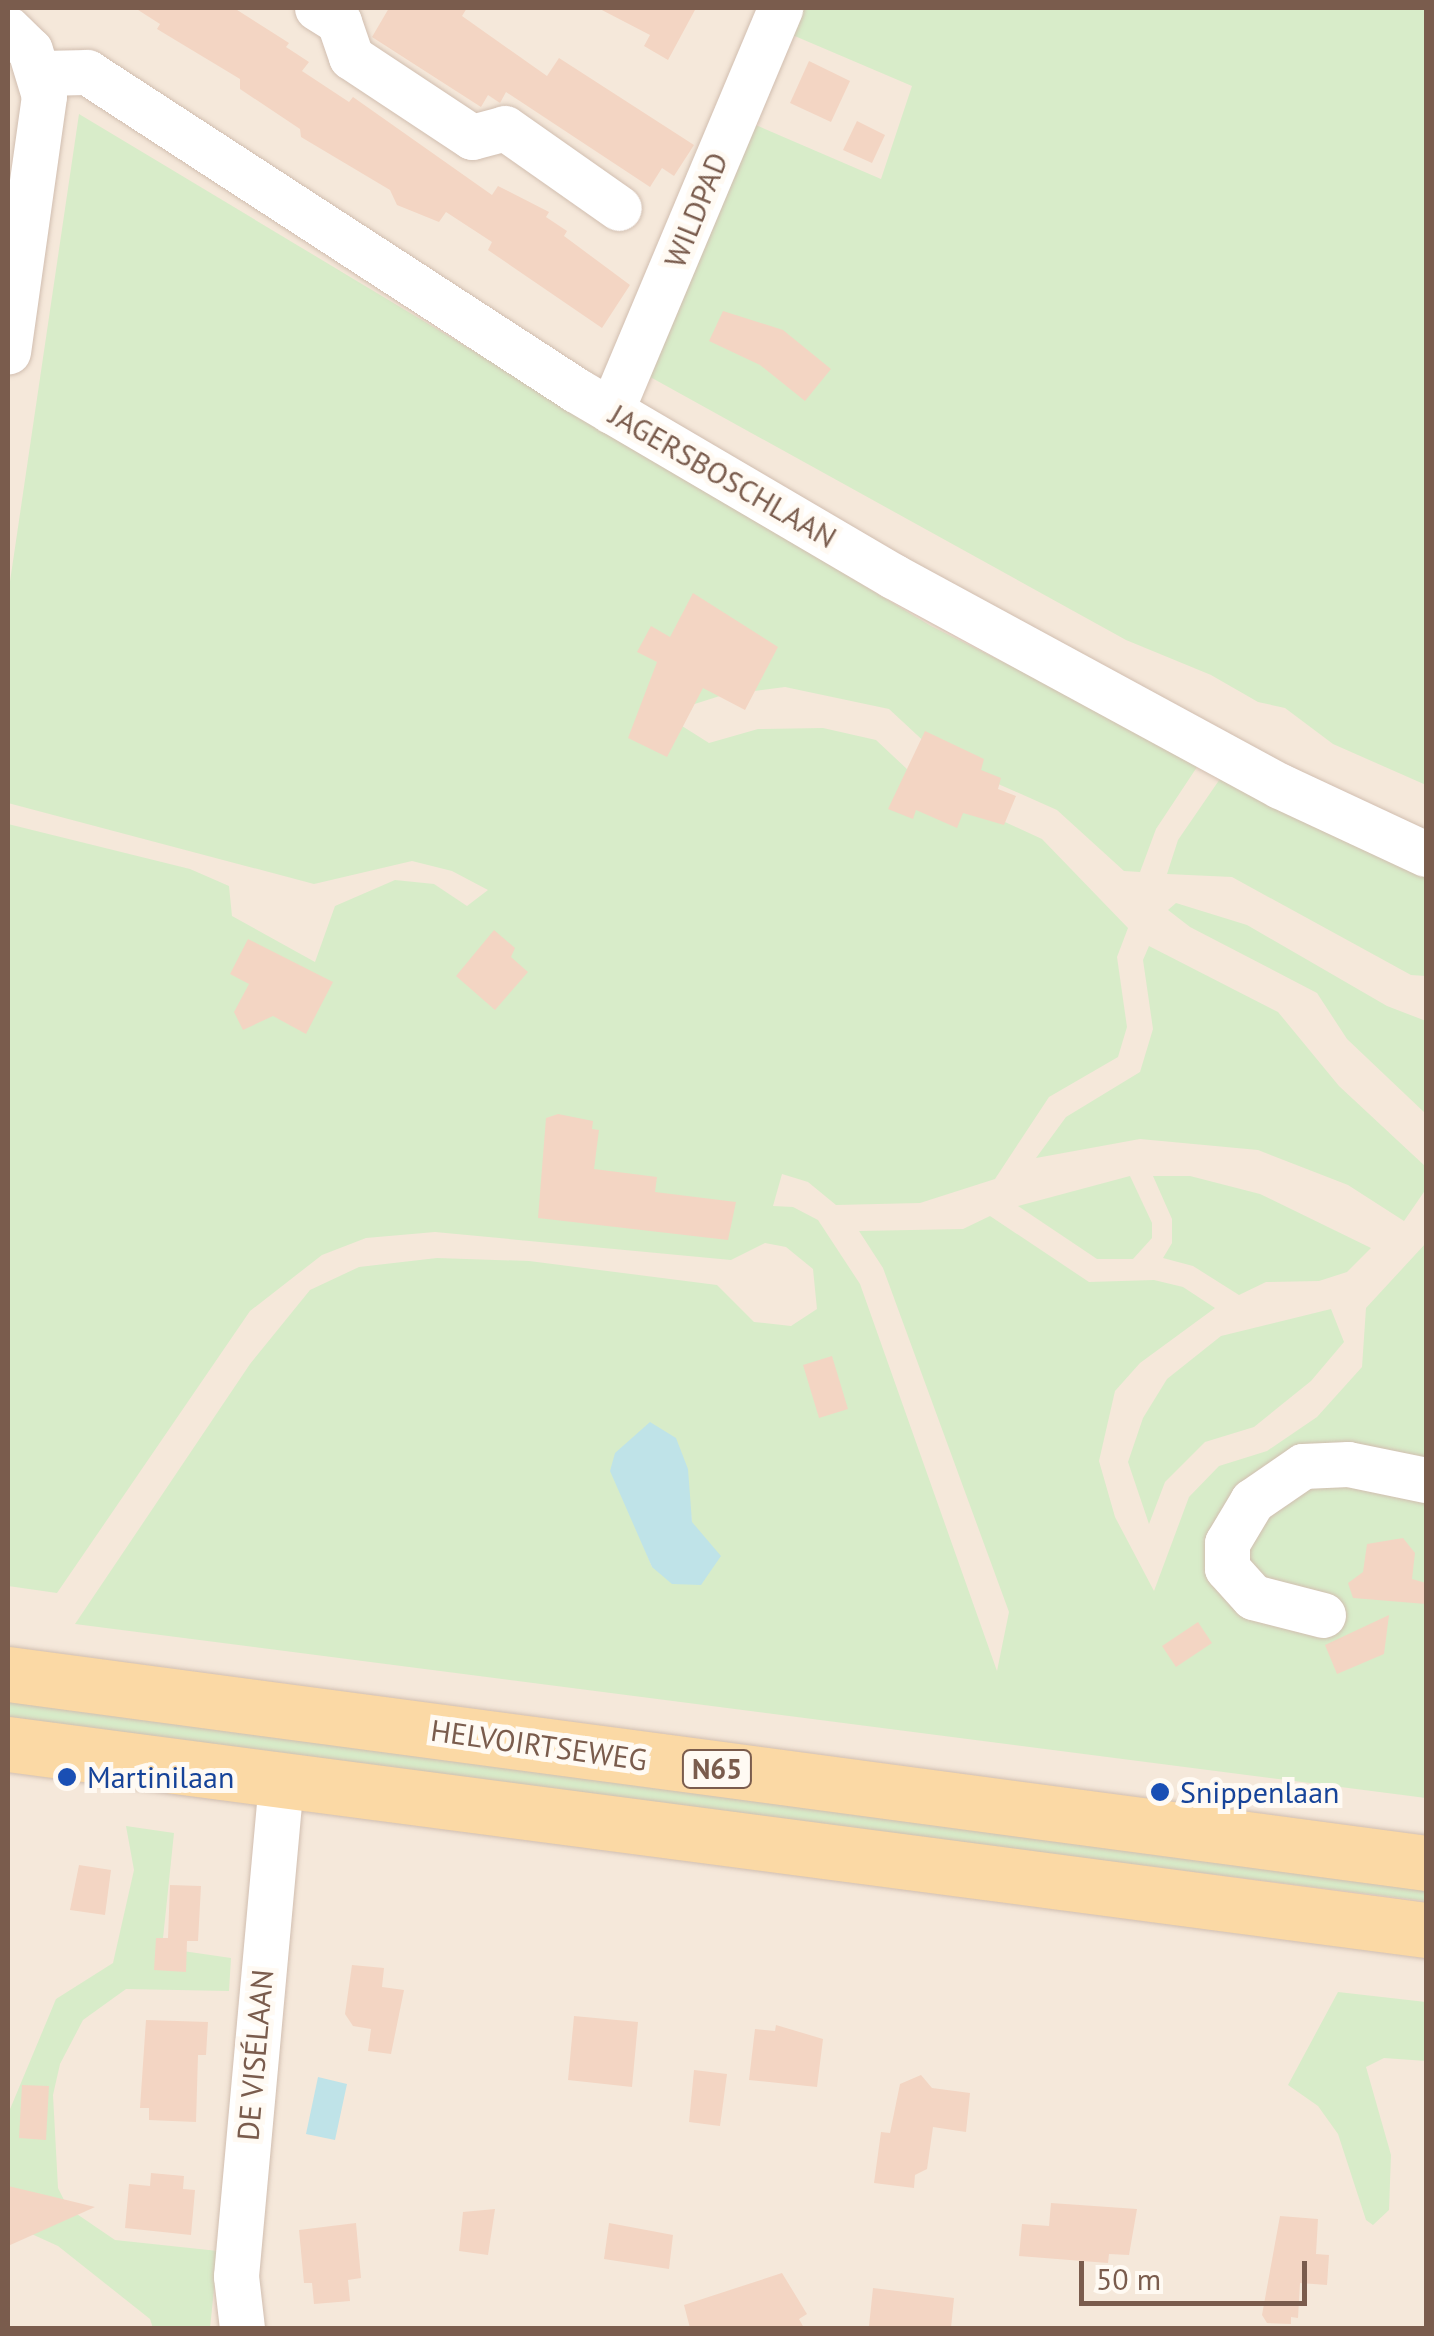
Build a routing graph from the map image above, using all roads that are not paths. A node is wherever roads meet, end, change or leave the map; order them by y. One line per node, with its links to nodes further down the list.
1 (317, 8): 5 (street)
2 (780, 8): 7 (street, WILDPAD)
3 (8, 30): 4 (street)
4 (41, 73): 6 (street); 7 (street, JAGERSBOSCHLAAN)
5 (619, 208)
6 (8, 352)
7 (611, 411): 8 (street, JAGERSBOSCHLAAN)
8 (1426, 854)
9 (1426, 1480): 10 (street)
10 (1323, 1615)
11 (8, 1674): 14 (main road, HELVOIRTSEWEG / N65)
12 (8, 1744): 13 (main road, N65)
13 (281, 1782): 15 (main road, N65); 16 (street, DE VISÉLAAN)
14 (1426, 1864)
15 (1426, 1930)
16 (242, 2328)

